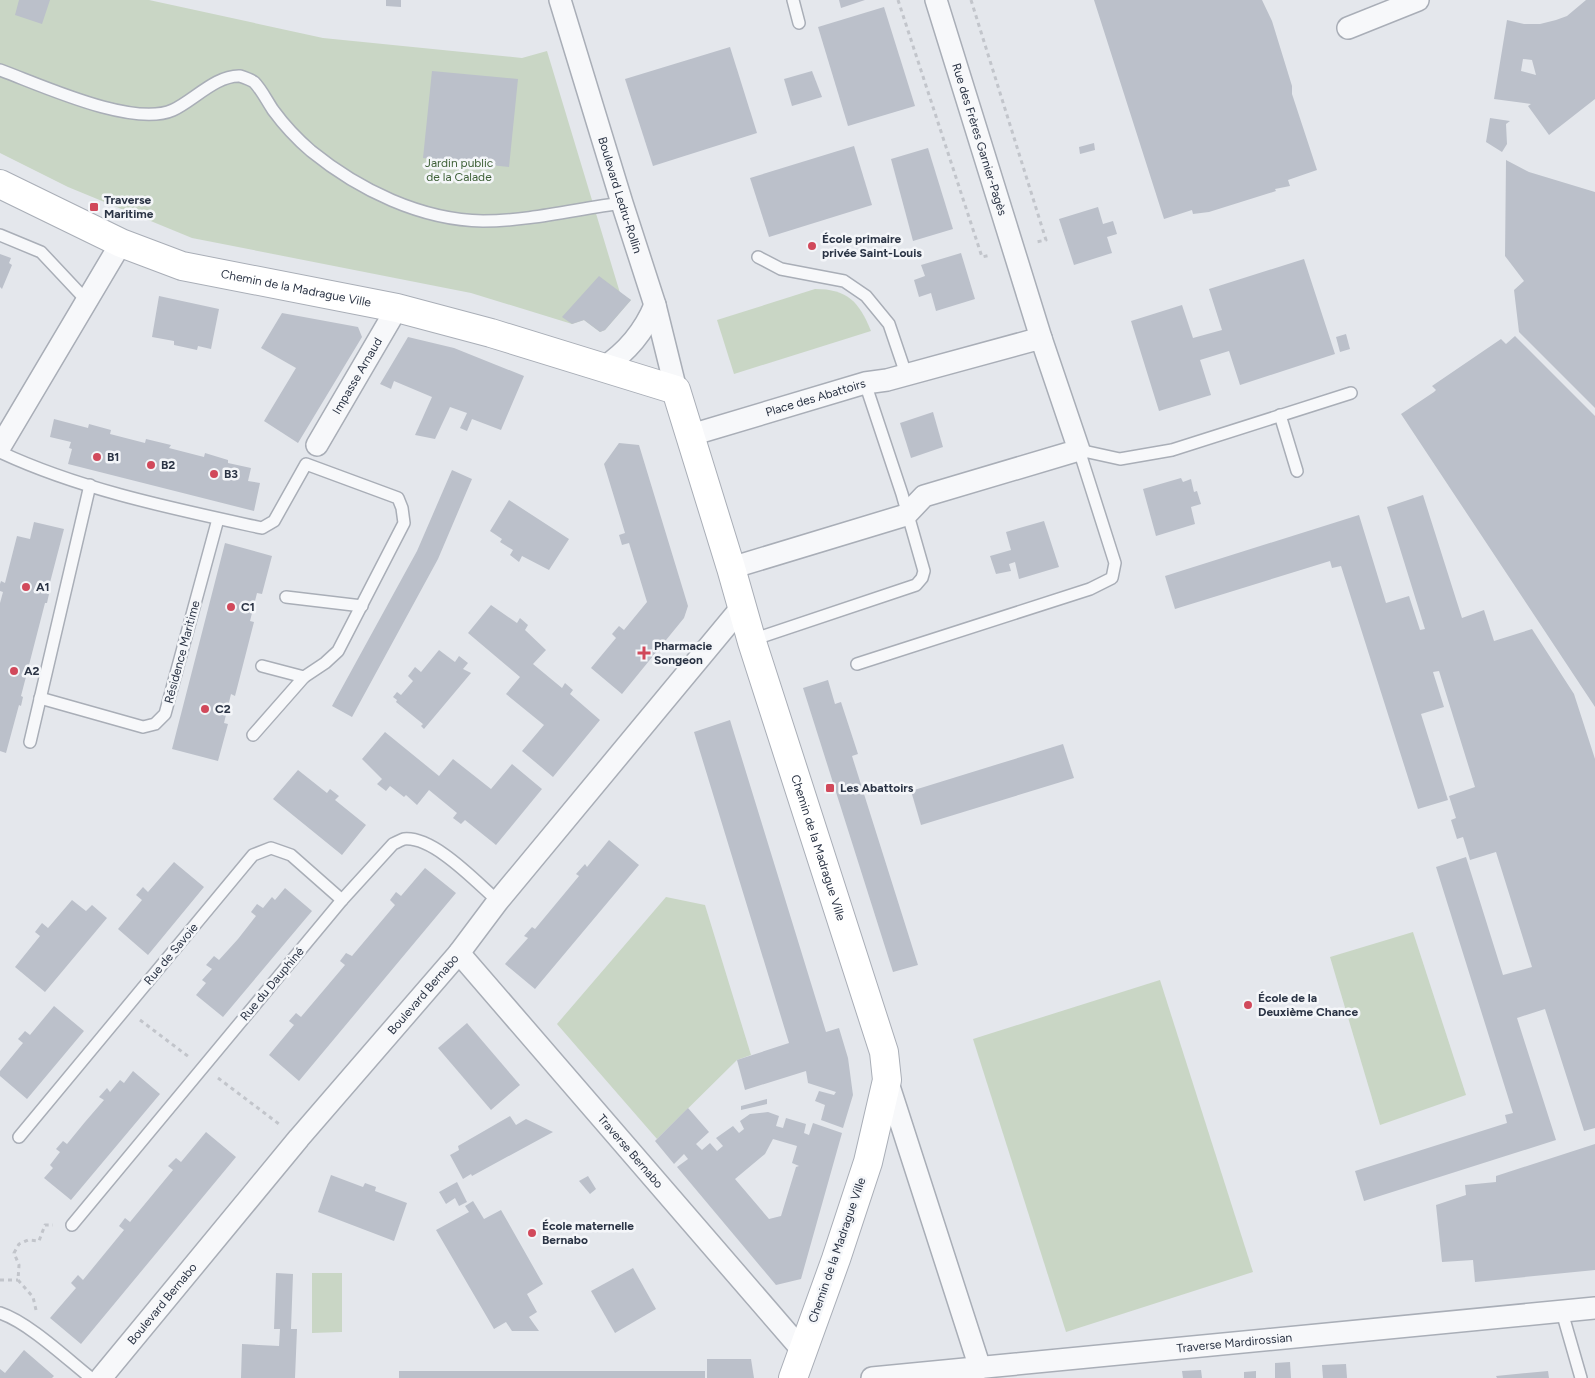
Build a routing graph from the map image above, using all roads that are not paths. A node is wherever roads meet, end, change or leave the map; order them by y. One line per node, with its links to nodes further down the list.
1 (560, 0): 9 (street, Boulevard Ledru-Rollin)
2 (793, 0): 5 (lane)
3 (936, 0): 16 (street, Rue des Frères Garnier-Pagès)
4 (1418, 0): 6 (street)
5 (800, 23)
6 (1348, 28)
7 (0, 70): 9 (lane)
8 (0, 184): 11 (street, Chemin de la Madrague Ville)
9 (622, 203): 14 (street, Boulevard Ledru-Rollin)
10 (0, 235): 13 (lane)
11 (121, 243): 13 (street); 15 (street, Chemin de la Madrague Ville)
12 (758, 257): 18 (lane)
13 (87, 301): 25 (street)
14 (655, 305): 17 (street); 20 (street, Boulevard Ledru-Rollin)
15 (397, 308): 17 (street, Chemin de la Madrague Ville); 24 (street, Impasse Arnaud)
16 (1041, 338): 18 (street); 26 (street, Rue des Frères Garnier-Pagès)
17 (603, 368): 20 (street, Chemin de la Madrague Ville)
18 (906, 374): 19 (street)
19 (865, 383): 23 (street, Place des Abattoirs); 30 (lane, Place des Abattoirs)
20 (676, 390): 23 (street, Chemin de la Madrague Ville)
21 (1351, 393): 22 (lane)
22 (1280, 415): 26 (lane); 28 (lane)
23 (691, 435): 32 (street, Chemin de la Madrague Ville)
24 (317, 445)
25 (0, 447)
26 (1078, 450): 30 (street); 37 (lane)
27 (0, 452): 29 (lane)
28 (1297, 472)
29 (90, 485): 31 (lane); 40 (lane)
30 (906, 515): 32 (street); 36 (lane, Place des Abattoirs)
31 (218, 519): 34 (lane); 40 (lane, Résidence Maritime)
32 (731, 568): 35 (street, Chemin de la Madrague Ville)
33 (286, 597): 34 (lane)
34 (362, 606): 39 (lane)
35 (742, 608): 36 (street, Chemin de la Madrague Ville); 44 (street, Boulevard Bernabo)
36 (752, 640): 46 (street, Chemin de la Madrague Ville)
37 (857, 664)
38 (262, 666): 39 (lane)
39 (304, 677): 41 (lane)
40 (40, 698): 42 (lane)
41 (253, 735)
42 (30, 742)
43 (342, 900): 44 (lane, Rue du Dauphiné); 47 (lane, Rue de Savoie); 48 (lane, Rue du Dauphiné)
44 (498, 901): 45 (street, Boulevard Bernabo)
45 (458, 953): 52 (street, Traverse Bernabo); 55 (street, Boulevard Bernabo)
46 (887, 1080): 52 (street, Chemin de la Madrague Ville); 53 (street)
47 (19, 1137)
48 (72, 1225)
49 (1595, 1308): 50 (street, Traverse Mardirossian)
50 (1562, 1312): 53 (street, Traverse Mardirossian); 58 (lane)
51 (0, 1313): 54 (lane)
52 (802, 1350): 56 (street, Chemin de la Madrague Ville)
53 (980, 1368): 57 (street, Traverse Mardirossian)
54 (91, 1378)
55 (101, 1378)
56 (793, 1378)
57 (872, 1378)
58 (1581, 1378)

